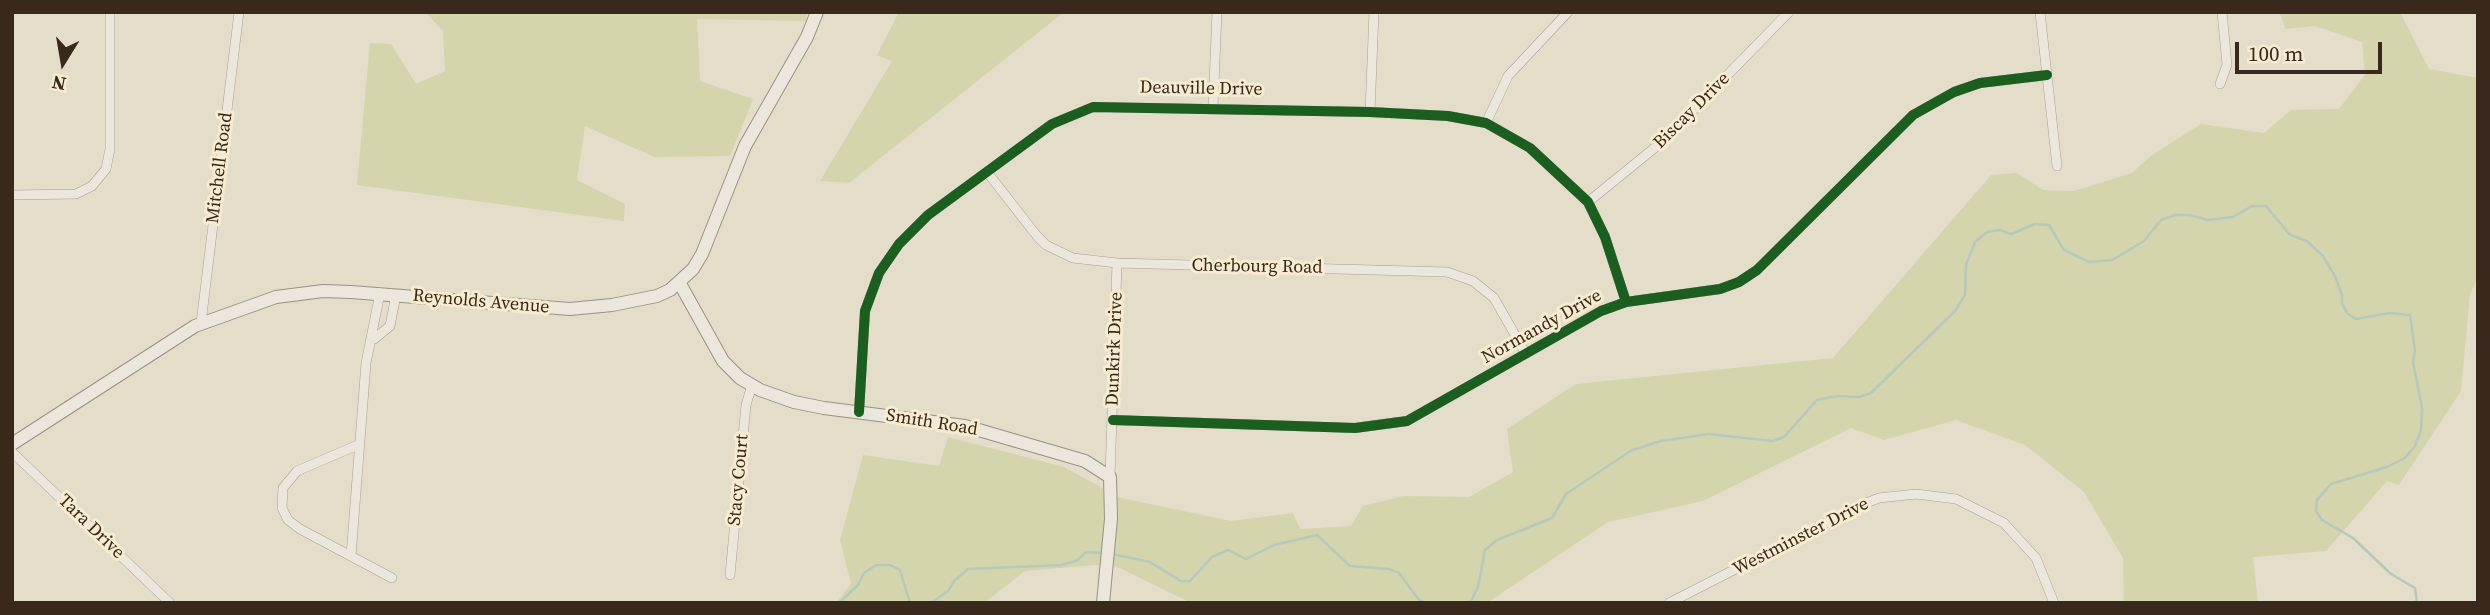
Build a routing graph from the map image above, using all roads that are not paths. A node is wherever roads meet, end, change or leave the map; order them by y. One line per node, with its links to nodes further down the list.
1 (110, 12): 17 (street)
2 (239, 12): 24 (street, Mitchell Road)
3 (817, 12): 20 (street, Reynolds Avenue)
4 (1217, 12): 12 (street)
5 (1374, 12): 13 (street)
6 (1568, 12): 14 (street)
7 (1788, 12): 18 (street, Biscay Drive)
8 (2040, 12): 10 (street)
9 (2222, 12): 11 (street)
10 (2047, 75): 15 (street); 23 (street, Normandy Drive)
11 (2220, 84)
12 (1213, 107): 13 (street, Deauville Drive); 16 (street, Deauville Drive)
13 (1370, 112): 14 (street, Deauville Drive)
14 (1486, 123): 18 (street, Deauville Drive)
15 (2057, 166)
16 (987, 172): 19 (street, Cherbourg Road); 28 (street, Deauville Drive)
17 (12, 195)
18 (1588, 202): 23 (street, Deauville Drive)
19 (1117, 263): 26 (street, Cherbourg Road); 29 (street, Dunkirk Drive)
20 (679, 282): 22 (street, Reynolds Avenue); 27 (street, Smith Road)
21 (380, 293): 22 (street, Reynolds Avenue); 24 (street, Reynolds Avenue); 25 (street)
22 (397, 295): 25 (street)
23 (1626, 302): 26 (street, Normandy Drive)
24 (201, 323): 30 (street, Reynolds Avenue)
25 (374, 339): 31 (street)
26 (1526, 354): 29 (street, Normandy Drive)
27 (752, 386): 28 (street, Smith Road); 35 (street, Stacy Court)
28 (859, 412): 33 (street, Smith Road)
29 (1113, 420): 33 (street, Dunkirk Drive)
30 (12, 444)
31 (360, 444): 34 (street); 34 (street)
32 (12, 452): 37 (street, Tara Drive)
33 (1110, 477): 38 (street)
34 (351, 556): 36 (street)
35 (730, 575)
36 (391, 578)
37 (170, 603)
38 (1103, 603)
39 (1669, 603): 40 (street, Westminster Drive)
40 (2054, 603)

